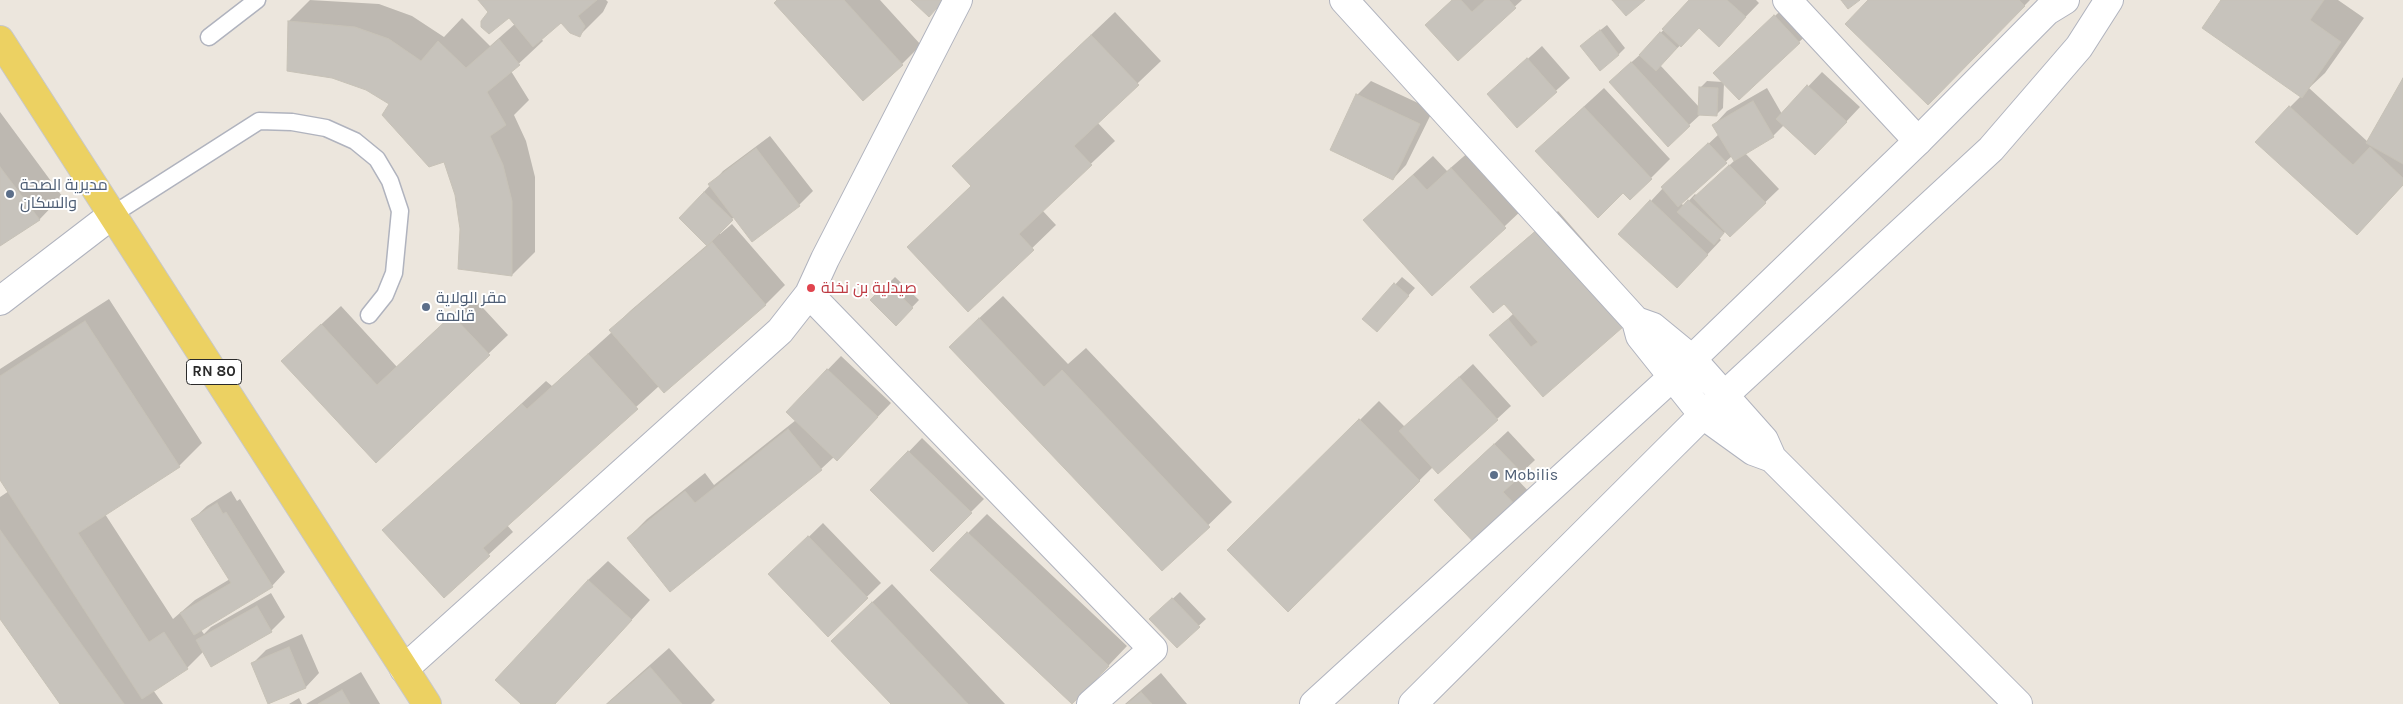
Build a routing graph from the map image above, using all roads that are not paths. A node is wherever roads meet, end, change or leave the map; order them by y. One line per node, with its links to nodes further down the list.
1 (257, 0): 7 (lane)
2 (958, 0): 11 (street)
3 (1344, 0): 14 (street)
4 (1787, 0): 9 (street)
5 (2109, 0): 17 (street)
6 (2050, 4): 9 (street)
7 (209, 38)
8 (0, 40): 10 (main road, RN 80)
9 (1918, 141): 15 (street)
10 (112, 215): 12 (street); 13 (lane); 20 (main road, RN 80)
11 (809, 294): 20 (street); 22 (street)
12 (0, 301)
13 (369, 315)
14 (1636, 321): 15 (street); 16 (street)
15 (1692, 359): 16 (street); 17 (street)
16 (1672, 377): 18 (street); 23 (street)
17 (1725, 395): 18 (street); 19 (street)
18 (1703, 415): 19 (street); 24 (street)
19 (1772, 458): 25 (street)
20 (404, 668): 21 (main road, RN 80)
21 (427, 704)
22 (1091, 704)
23 (1314, 704)
24 (1413, 704)
25 (2018, 704)

